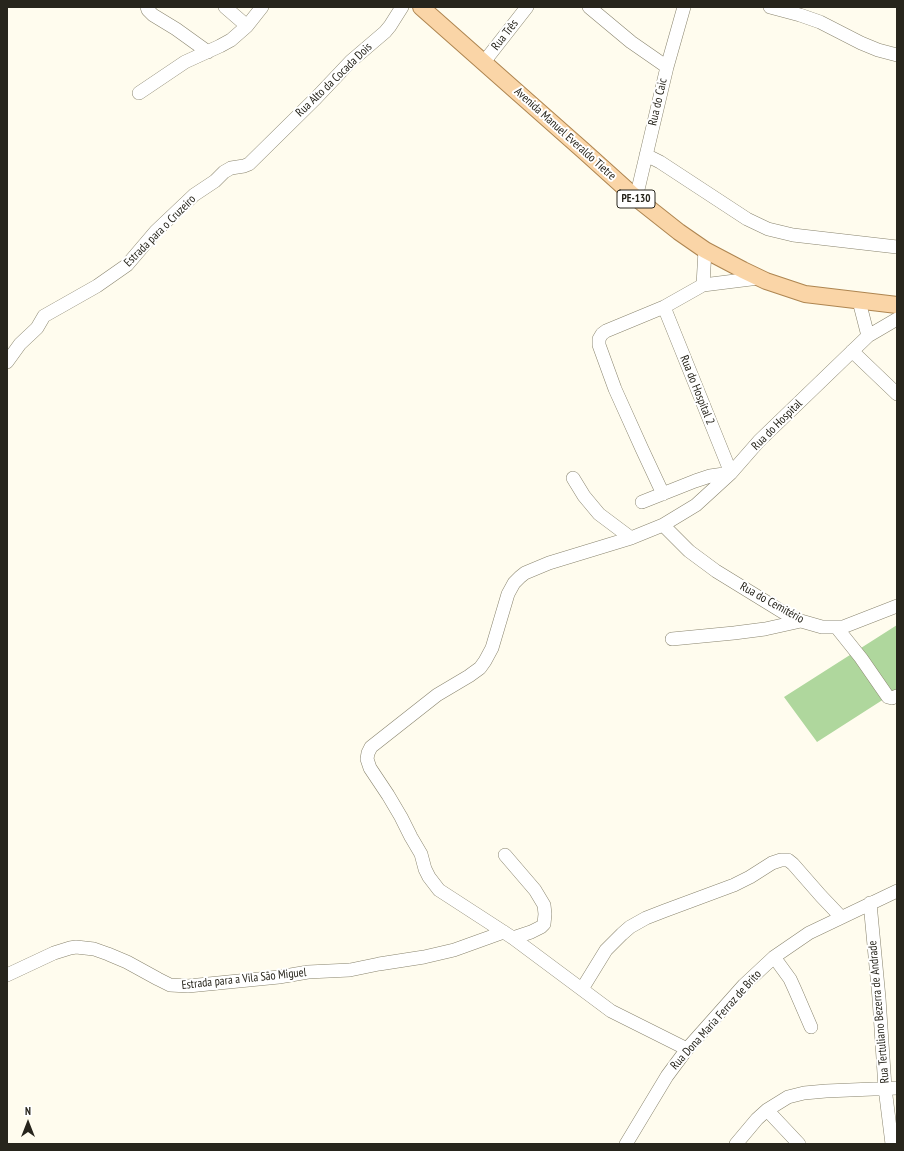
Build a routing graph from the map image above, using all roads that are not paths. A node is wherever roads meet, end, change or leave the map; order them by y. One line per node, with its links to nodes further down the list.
1 (147, 7): 11 (street)
2 (225, 7): 10 (street)
3 (262, 7): 10 (street)
4 (402, 7): 16 (street, Rua Alto da Cocada Dois)
5 (421, 7): 13 (main road, Avenida Manuel Everaldo Tietre / PE-130)
6 (527, 7): 13 (street, Rua Três)
7 (589, 7): 14 (street)
8 (684, 7): 14 (street, Rua do Caic)
9 (770, 7): 12 (street)
10 (247, 26): 11 (street)
11 (208, 52): 15 (street)
12 (897, 54)
13 (484, 62): 18 (main road, Avenida Manuel Everaldo Tietre / PE-130)
14 (667, 67): 17 (street, Rua do Caic)
15 (139, 93)
16 (262, 150): 29 (street, Estrada para o Cruzeiro)
17 (646, 155): 18 (street, Rua do Caic); 19 (street)
18 (636, 198): 20 (main road, Avenida Manuel Everaldo Tietre / PE-130)
19 (897, 247)
20 (705, 250): 21 (main road, Avenida Manuel Everaldo Tietre / PE-130); 22 (street)
21 (759, 278): 22 (street); 23 (main road, Avenida Manuel Everaldo Tietre / PE-130)
22 (703, 285): 25 (street)
23 (859, 301): 24 (main road, Avenida Manuel Everaldo Tietre / PE-130); 27 (street)
24 (897, 305)
25 (664, 306): 31 (street, Rua do Hospital 2); 33 (street)
26 (897, 319): 27 (street, Rua do Hospital)
27 (868, 336): 28 (street, Rua do Hospital)
28 (852, 351): 30 (street); 31 (street, Rua do Hospital)
29 (7, 362)
30 (897, 394)
31 (730, 473): 33 (street); 35 (street, Rua do Hospital)
32 (573, 478): 36 (street)
33 (663, 494): 34 (street)
34 (642, 502)
35 (663, 525): 36 (street, Rua do Hospital); 38 (street, Rua do Cemitério)
36 (631, 538): 46 (street, Rua do Hospital)
37 (897, 606): 39 (street, Rua do Cemitério)
38 (801, 621): 39 (street, Rua do Cemitério); 40 (street)
39 (837, 628): 41 (street)
40 (672, 639)
41 (897, 696)
42 (505, 855): 46 (street, Estrada para a Vila São Miguel)
43 (897, 891): 44 (street, Rua Dona Maria Ferraz de Brito)
44 (870, 903): 45 (street, Rua Dona Maria Ferraz de Brito); 52 (street, Rua Tertuliano Bezerra de Andrade)
45 (841, 918): 47 (street, Rua Dona Maria Ferraz de Brito); 49 (street)
46 (509, 935): 48 (street, Estrada para a Vila São Miguel); 49 (street)
47 (774, 957): 50 (street); 51 (street, Rua Dona Maria Ferraz de Brito)
48 (7, 975)
49 (582, 989): 51 (street)
50 (811, 1027)
51 (687, 1049): 54 (street, Rua Dona Maria Ferraz de Brito)
52 (891, 1088): 53 (street); 57 (street, Rua Tertuliano Bezerra de Andrade)
53 (767, 1110): 55 (street); 56 (street)
54 (626, 1144)
55 (736, 1144)
56 (799, 1144)
57 (892, 1144)

